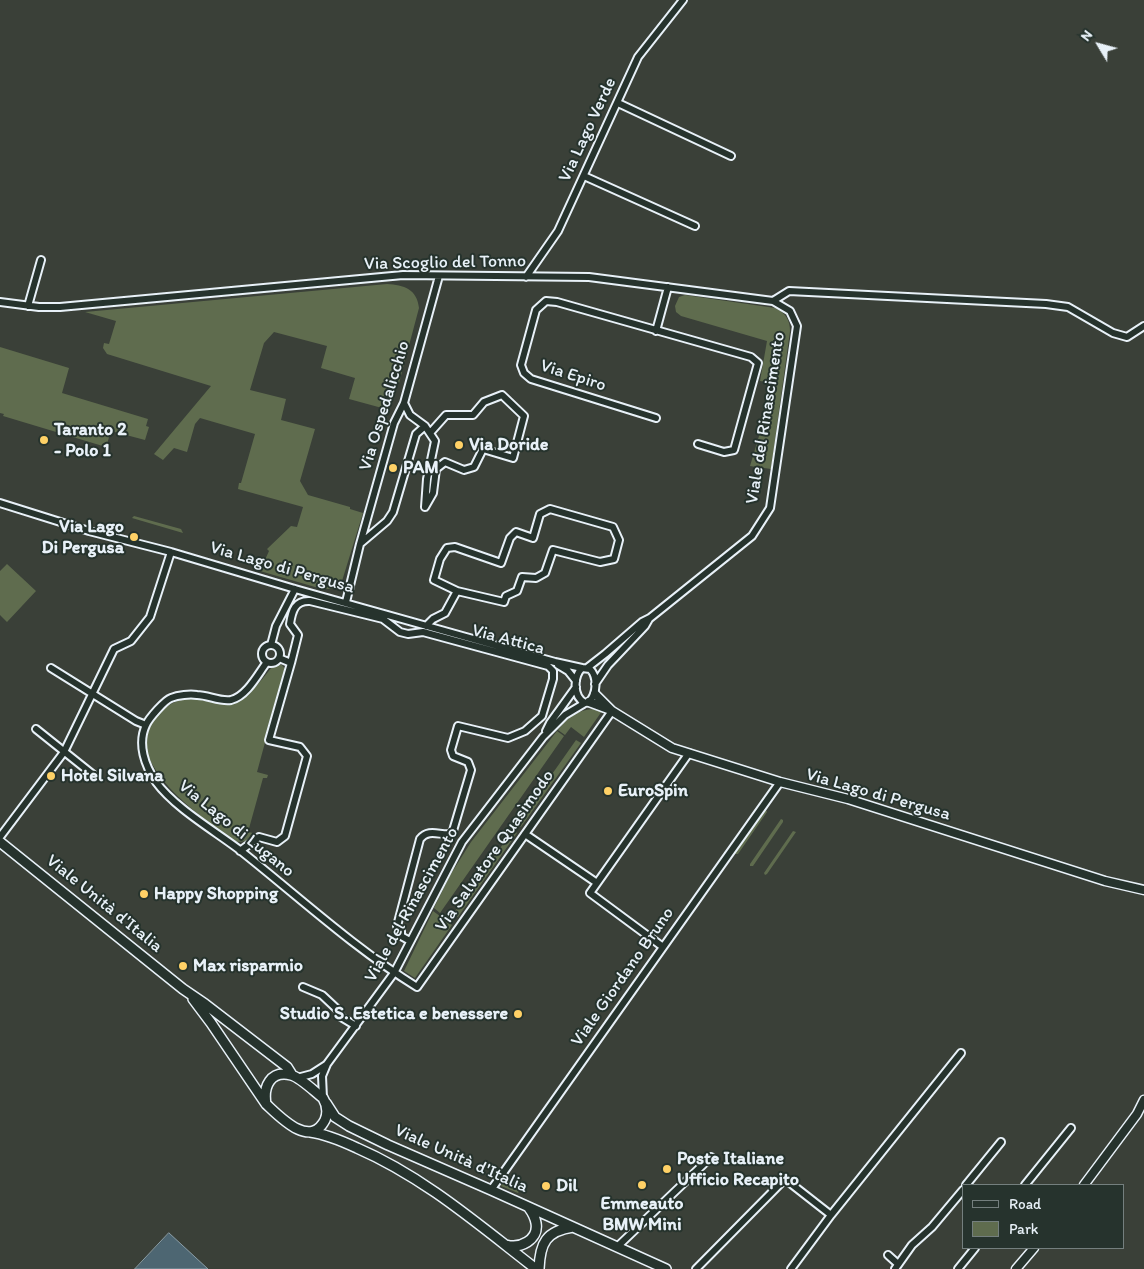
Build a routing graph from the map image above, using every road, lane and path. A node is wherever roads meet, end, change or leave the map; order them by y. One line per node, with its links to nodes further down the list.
1 (683, 0): 2 (street, Via Lago Verde)
2 (618, 103): 3 (street); 4 (street, Via Lago Verde)
3 (731, 156)
4 (584, 176): 5 (street); 8 (street, Via Lago Verde)
5 (694, 226)
6 (41, 260): 12 (street)
7 (439, 276): 8 (street, Via Scoglio del Tonno); 12 (street, Via Scoglio del Tonno); 15 (street, Via Ospedalicchio)
8 (526, 277): 9 (street, Via Scoglio del Tonno)
9 (668, 287): 10 (street, Via Scoglio del Tonno); 14 (street)
10 (773, 301): 13 (street); 26 (street, Viale del Rinascimento)
11 (0, 302): 12 (street, Via Scoglio del Tonno)
12 (28, 306)
13 (1144, 326)
14 (656, 330): 16 (street, Via Epiro); 19 (street)
15 (404, 403): 17 (street); 21 (street, Via Ospedalicchio)
16 (656, 418)
17 (425, 426): 18 (street); 21 (street)
18 (430, 433): 18 (street)
19 (698, 444)
20 (0, 503): 22 (street, Via Lago di Pergusa)
21 (360, 544): 25 (street, Via Ospedalicchio)
22 (171, 552): 23 (street, Via Lago di Pergusa); 39 (street)
23 (295, 589): 25 (street, Via Lago di Pergusa); 30 (street)
24 (456, 591): 24 (street); 28 (street)
25 (346, 602): 27 (street, Via Lago di Pergusa)
26 (650, 618): 36 (street, Viale del Rinascimento); 38 (street, Viale del Rinascimento)
27 (405, 619): 28 (street, Via Lago di Pergusa); 29 (street)
28 (426, 626): 33 (street, Via Lago di Pergusa)
29 (400, 632): 34 (street); 56 (street, Via Attica)
30 (271, 645): 31 (street); 32 (street)
31 (279, 658): 32 (street); 34 (street)
32 (267, 662): 43 (street)
33 (555, 662): 36 (street, Via Lago di Pergusa); 37 (street)
34 (290, 663): 53 (street)
35 (51, 668): 39 (street)
36 (584, 668): 37 (street); 38 (street)
37 (576, 684): 41 (street); 45 (street)
38 (595, 684): 40 (street)
39 (92, 694): 43 (street); 46 (street)
40 (595, 694): 41 (street); 42 (street, Via Lago di Pergusa)
41 (587, 703): 42 (street, Via Lago di Pergusa); 45 (street)
42 (612, 710): 47 (street, Via Lago di Pergusa); 50 (street, Via Salvatore Quasìmodo)
43 (146, 725): 53 (street, Via Lago di Lugano)
44 (36, 729): 46 (street)
45 (543, 737): 56 (street, Viale del Rinascimento)
46 (64, 752): 48 (street); 51 (street)
47 (689, 753): 49 (street, Via Lago di Pergusa); 54 (street)
48 (96, 776)
49 (780, 782): 55 (street, Via Lago di Pergusa); 57 (street, Viale Giordano Bruno)
50 (525, 834): 54 (street); 60 (street, Via Salvatore Quasìmodo)
51 (0, 837)
52 (0, 842): 61 (main road, Viale Unità d'Italia)
53 (240, 851): 58 (street, Via Lago di Lugano)
54 (597, 883): 57 (street)
55 (1144, 890)
56 (410, 941): 58 (street, Viale del Rinascimento)
57 (664, 947): 77 (street, Viale Giordano Bruno)
58 (394, 973): 60 (street); 63 (street, Viale del Rinascimento)
59 (303, 987): 63 (street)
60 (417, 987): 62 (street, Via Salvatore Quasìmodo)
61 (187, 991): 66 (main road, Viale Unità d'Italia); 69 (main road, Viale Unità d'Italia)
62 (412, 995)
63 (356, 1026): 65 (street, Viale del Rinascimento)
64 (962, 1053): 80 (street)
65 (327, 1064): 66 (street, Viale del Rinascimento); 68 (street, Viale del Rinascimento)
66 (294, 1076): 68 (main road, Viale Unità d'Italia); 69 (main road)
67 (1144, 1100): 76 (street)
68 (324, 1101): 71 (main road); 77 (main road, Viale Unità d'Italia)
69 (266, 1104): 71 (main road, Viale Unità d'Italia)
70 (1072, 1128): 75 (street)
71 (307, 1132): 82 (main road, Viale Unità d'Italia)
72 (1001, 1142): 74 (street)
73 (711, 1157): 83 (street)
74 (967, 1184)
75 (1026, 1184)
76 (1085, 1184)
77 (490, 1190): 79 (main road, Viale Unità d'Italia)
78 (962, 1191): 87 (street)
79 (530, 1208): 81 (main road, Viale Unità d'Italia); 82 (main road)
80 (831, 1215): 90 (street); 91 (street)
81 (573, 1227): 83 (main road, Viale Unità d'Italia); 88 (main road)
82 (503, 1244): 88 (main road, Viale Unità d'Italia)
83 (617, 1247): 89 (main road, Viale Unità d'Italia)
84 (974, 1249): 92 (street)
85 (1033, 1249): 93 (street)
86 (888, 1255): 87 (street)
87 (896, 1266)
88 (538, 1269)
89 (666, 1269)
90 (696, 1269)
91 (791, 1269)
92 (958, 1269)
93 (1016, 1269)

